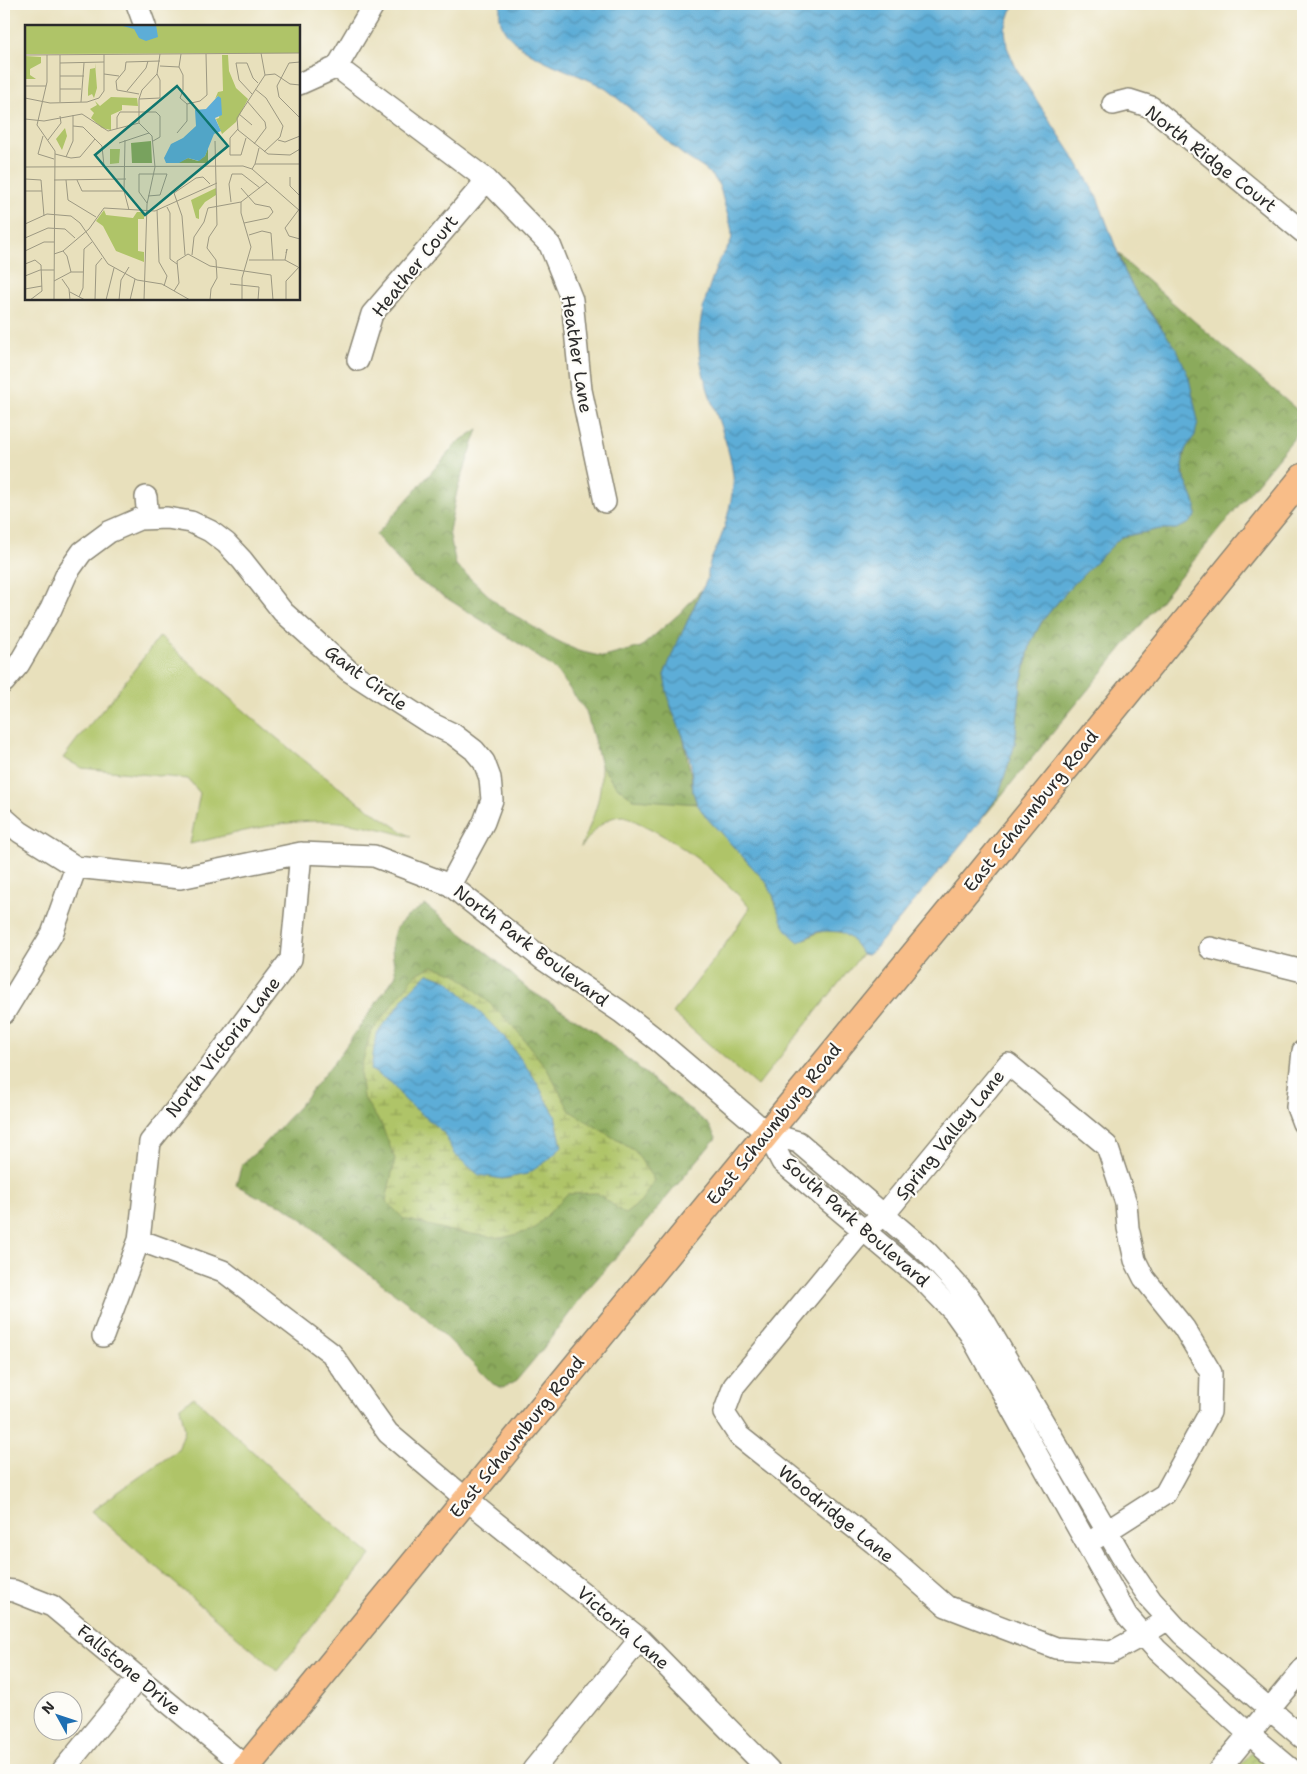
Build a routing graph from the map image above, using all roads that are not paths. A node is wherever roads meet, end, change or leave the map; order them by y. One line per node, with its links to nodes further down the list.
1 (137, 4): 3 (street)
2 (374, 4): 4 (street)
3 (145, 25)
4 (337, 67): 5 (street); 7 (street, Heather Lane)
5 (300, 84)
6 (1112, 104): 8 (street, North Ridge Court)
7 (487, 180): 9 (street, Heather Court); 12 (street, Heather Lane)
8 (1303, 232)
9 (358, 360)
10 (1303, 477): 24 (main road, East Schaumburg Road)
11 (146, 497): 13 (street)
12 (605, 502)
13 (148, 519): 14 (street, Gant Circle); 18 (street, Gant Circle)
14 (4, 682)
15 (4, 818): 17 (street, North Park Boulevard)
16 (301, 852): 17 (street, North Park Boulevard); 18 (street, North Park Boulevard); 27 (street, North Victoria Lane)
17 (76, 867): 21 (street)
18 (450, 885): 24 (street, North Park Boulevard)
19 (1210, 948): 20 (street)
20 (1303, 971)
21 (4, 1013)
22 (1303, 1051): 23 (street)
23 (1303, 1122)
24 (767, 1133): 25 (street, South Park Boulevard); 26 (street, South Park Boulevard); 29 (main road, East Schaumburg Road)
25 (884, 1216): 26 (street, Spring Valley Lane); 30 (street, South Park Boulevard); 30 (street, Spring Valley Lane)
26 (863, 1230): 31 (street, South Park Boulevard); 34 (street, Woodridge Lane)
27 (139, 1240): 28 (street, North Victoria Lane); 29 (street)
28 (103, 1336)
29 (466, 1499): 35 (street, Victoria Lane); 41 (main road, East Schaumburg Road)
30 (1107, 1531): 31 (street, Spring Valley Lane); 33 (street, South Park Boulevard)
31 (1087, 1544): 34 (street, South Park Boulevard)
32 (4, 1590): 37 (street, Fallstone Drive)
33 (1168, 1619): 34 (street, Woodridge Lane); 38 (street, South Park Boulevard)
34 (1143, 1636): 39 (street, South Park Boulevard)
35 (640, 1638): 43 (street); 44 (street, Victoria Lane)
36 (1303, 1669): 38 (street)
37 (138, 1677): 41 (street, Fallstone Drive); 42 (street)
38 (1270, 1710): 39 (street); 40 (street, South Park Boulevard)
39 (1249, 1734): 45 (street); 46 (street, South Park Boulevard)
40 (1303, 1738)
41 (245, 1769)
42 (63, 1770)
43 (533, 1770)
44 (768, 1770)
45 (1219, 1770)
46 (1292, 1770)

